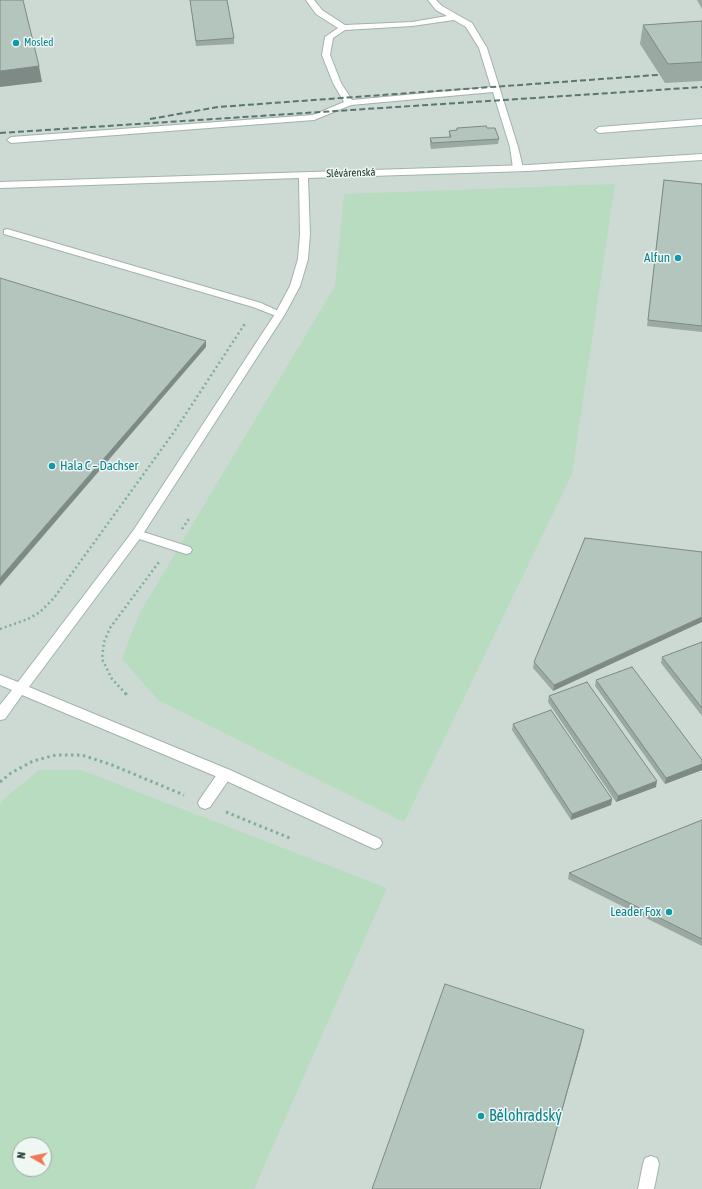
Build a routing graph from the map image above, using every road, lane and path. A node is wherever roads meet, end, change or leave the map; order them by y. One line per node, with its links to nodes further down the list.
1 (310, 0): 4 (street)
2 (432, 0): 3 (street)
3 (455, 17): 4 (street); 5 (street)
4 (343, 28): 6 (street)
5 (496, 89): 6 (street); 11 (street)
6 (349, 103): 9 (street)
7 (702, 122): 8 (street)
8 (599, 130)
9 (11, 140)
10 (702, 157): 11 (street, Slévárenská)
11 (518, 168): 12 (street, Slévárenská)
12 (303, 175): 13 (street, Slévárenská); 16 (street)
13 (0, 185)
14 (7, 232): 15 (street)
15 (257, 305): 16 (street); 21 (path)
16 (280, 314): 18 (street)
17 (189, 519): 19 (path)
18 (137, 534): 19 (street); 23 (street)
19 (171, 545): 20 (street); 24 (path)
20 (186, 550)
21 (0, 629)
22 (0, 680): 23 (street)
23 (21, 688): 25 (street); 26 (street)
24 (128, 696)
25 (0, 715)
26 (225, 774): 28 (street); 30 (street)
27 (0, 782): 28 (path)
28 (205, 803): 29 (path)
29 (292, 839)
30 (375, 843)
31 (651, 1164): 32 (street)
32 (646, 1189)

